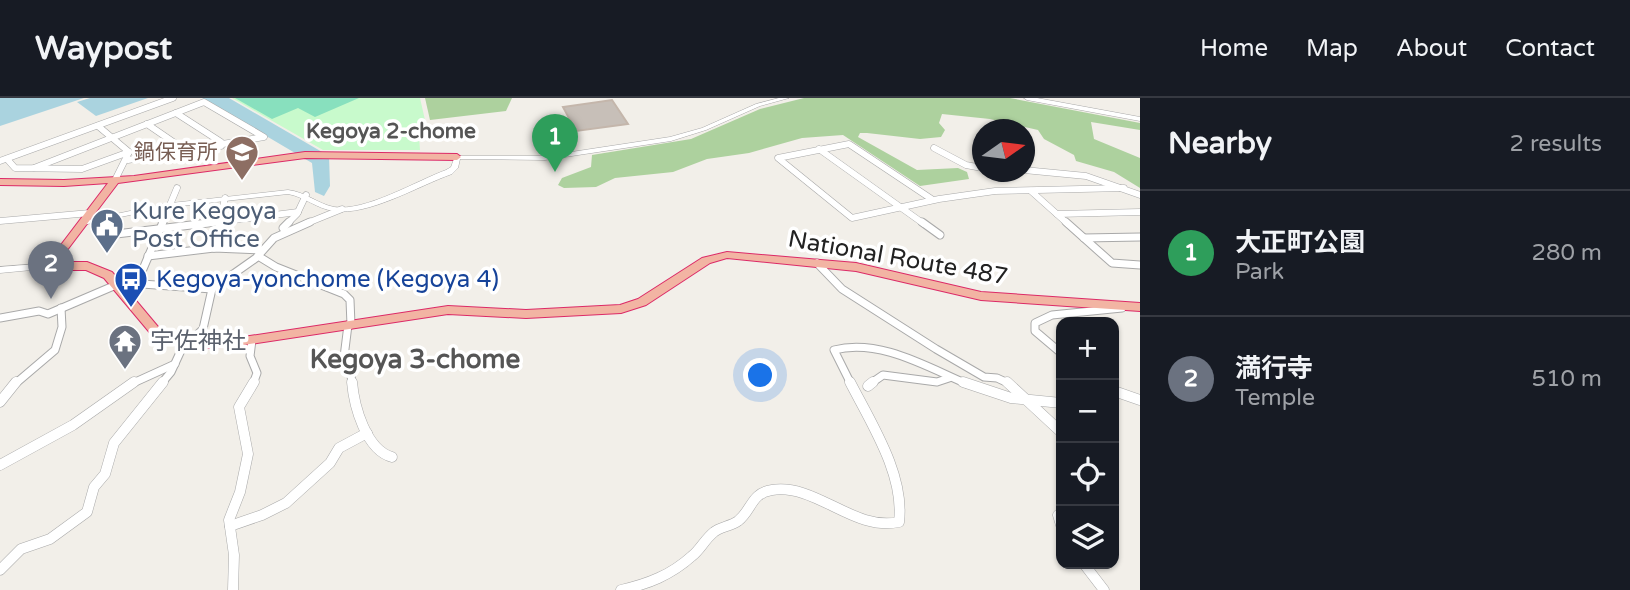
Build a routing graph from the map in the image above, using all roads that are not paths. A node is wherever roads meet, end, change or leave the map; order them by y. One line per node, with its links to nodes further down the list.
1 (173, 98): 7 (street)
2 (786, 98): 15 (street)
3 (1027, 98): 5 (street)
4 (176, 113): 6 (street); 9 (street); 9 (street)
5 (1140, 119)
6 (147, 124): 8 (street); 13 (street)
7 (98, 126): 8 (street); 16 (street)
8 (112, 137): 12 (street); 19 (street)
9 (221, 146): 13 (street)
10 (934, 148): 18 (street)
11 (819, 149): 14 (street); 25 (street); 30 (street)
12 (129, 152): 17 (street); 19 (street)
13 (181, 152): 17 (street)
14 (783, 156): 25 (street); 32 (street)
15 (457, 157): 21 (highway); 33 (street)
16 (3, 160): 19 (street)
17 (128, 160): 21 (street)
18 (972, 166)
19 (34, 168)
20 (1035, 171): 24 (street)
21 (115, 180): 22 (highway); 37 (highway)
22 (0, 182)
23 (177, 188): 31 (street)
24 (1124, 188): 26 (street); 28 (street)
25 (877, 191): 32 (street)
26 (1031, 191): 30 (street); 36 (street)
27 (306, 195): 29 (street); 33 (street); 34 (street)
28 (1140, 195)
29 (226, 198): 31 (street); 39 (street)
30 (933, 200): 32 (street)
31 (169, 205): 37 (street); 40 (street)
32 (899, 207): 42 (street)
33 (342, 209): 44 (street)
34 (298, 212): 39 (street); 44 (street)
35 (1140, 212): 36 (street)
36 (1057, 214): 45 (street)
37 (86, 218): 38 (street); 51 (highway)
38 (0, 221)
39 (220, 222): 40 (street); 46 (street)
40 (159, 229): 41 (street); 48 (street)
41 (108, 235)
42 (940, 235)
43 (1140, 237): 45 (street)
44 (274, 238): 47 (street)
45 (1084, 238): 50 (street)
46 (214, 248): 47 (street); 48 (street)
47 (260, 253): 55 (street); 59 (street)
48 (148, 256): 53 (street)
49 (817, 263): 56 (highway, National Route 487); 59 (highway, National Route 487); 67 (street)
50 (1140, 265)
51 (50, 266): 52 (street); 54 (highway, National Route 487)
52 (0, 270)
53 (130, 279): 54 (street); 55 (street)
54 (117, 285): 57 (street); 61 (highway, National Route 487)
55 (212, 289): 61 (street)
56 (1136, 307): 62 (street)
57 (61, 308): 58 (street); 69 (street)
58 (0, 318)
59 (349, 325): 60 (highway, National Route 487); 72 (street)
60 (252, 340): 61 (highway, National Route 487); 75 (street)
61 (186, 344): 63 (street)
62 (1056, 349)
63 (175, 364): 74 (street); 77 (street)
64 (950, 378): 65 (street); 67 (street); 79 (street)
65 (868, 386)
66 (1119, 393): 68 (street)
67 (1028, 400): 70 (street); 71 (street)
68 (1140, 400)
69 (0, 402)
70 (1056, 403)
71 (1056, 427)
72 (367, 433): 73 (street); 75 (street)
73 (393, 457)
74 (0, 465)
75 (230, 526): 78 (street)
76 (1088, 569): 80 (street)
77 (0, 570)
78 (233, 590)
79 (621, 590)
80 (1104, 590)

